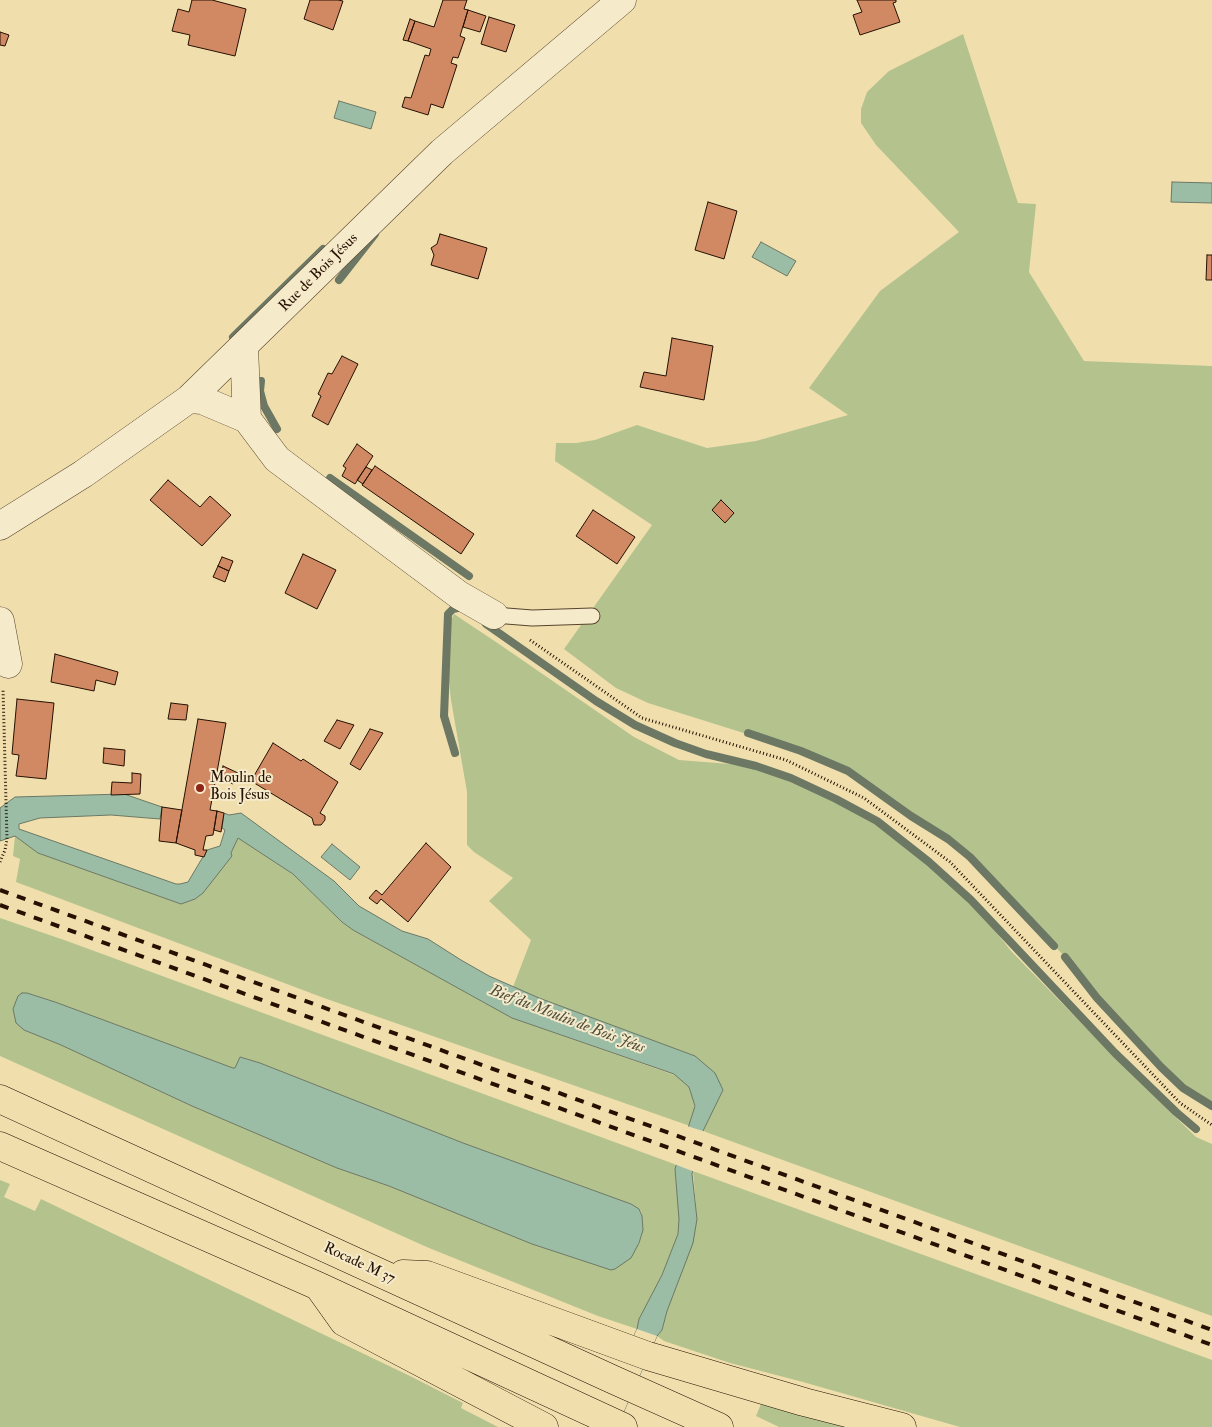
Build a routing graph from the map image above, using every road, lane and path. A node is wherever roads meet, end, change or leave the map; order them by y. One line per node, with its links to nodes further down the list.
1 (622, 0): 2 (street, Rue de Bois Jésus)
2 (244, 348): 3 (street, Rue de Bois Jésus); 4 (street)
3 (189, 400): 4 (street); 5 (street, Rue de Bois Jésus)
4 (247, 419): 6 (street)
5 (0, 526)
6 (494, 615): 7 (lane); 12 (path)
7 (592, 616)
8 (0, 621): 9 (street)
9 (8, 664): 10 (path)
10 (0, 862)
11 (0, 1098): 14 (highway, Rocade M 37)
12 (1212, 1125)
13 (0, 1146): 15 (highway)
14 (380, 1273): 18 (highway, Rocade M 37); 19 (highway)
15 (318, 1286): 16 (highway); 17 (highway)
16 (613, 1423)
17 (544, 1427)
18 (719, 1427)
19 (902, 1427)

